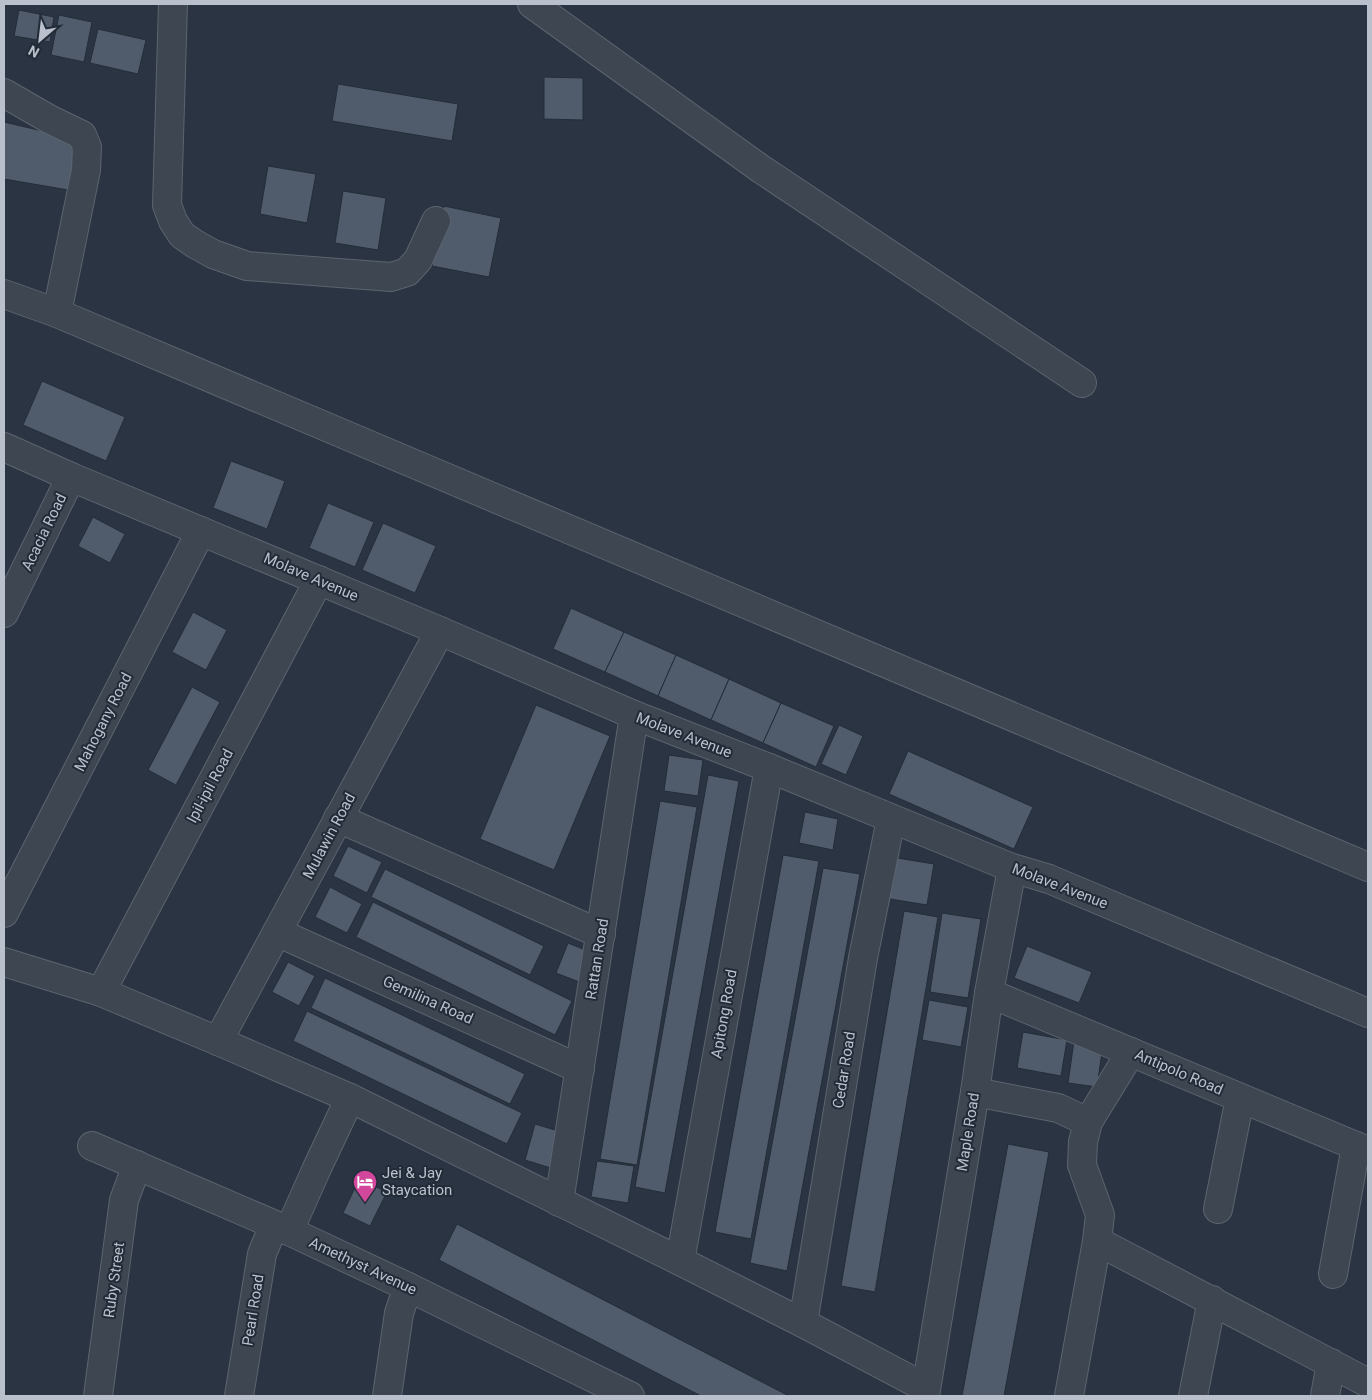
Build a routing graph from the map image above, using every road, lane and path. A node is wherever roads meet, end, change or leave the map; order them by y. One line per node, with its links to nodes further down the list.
1 (173, 4): 4 (street)
2 (532, 4): 7 (street)
3 (4, 93): 6 (street)
4 (436, 221)
5 (4, 294): 6 (street)
6 (57, 313): 18 (street)
7 (1082, 383)
8 (4, 447): 9 (street, Molave Avenue)
9 (71, 477): 10 (street, Molave Avenue); 12 (street, Acacia Road)
10 (201, 531): 11 (street, Molave Avenue); 20 (street, Mahogany Road)
11 (319, 580): 13 (street, Molave Avenue); 24 (street, Ipil-ipil Road)
12 (4, 613)
13 (440, 630): 14 (street, Molave Avenue); 16 (street, Mulawin Road)
14 (634, 715): 15 (street, Molave Avenue); 22 (street, Rattan Road)
15 (768, 768): 17 (street, Molave Avenue); 41 (street, Apitong Road)
16 (338, 818): 21 (street, Mulawin Road); 22 (street)
17 (892, 818): 19 (street, Molave Avenue); 45 (street, Cedar Road)
18 (1368, 867)
19 (1012, 868): 25 (street, Maple Road); 26 (street, Molave Avenue)
20 (4, 913)
21 (277, 932): 27 (street, Mulawin Road); 29 (street, Gemilina Road)
22 (601, 934): 29 (street, Rattan Road)
23 (4, 962): 24 (street)
24 (101, 992): 27 (street)
25 (989, 993): 28 (street, Antipolo Road); 30 (street, Maple Road)
26 (1368, 1013)
27 (218, 1041): 31 (street)
28 (1131, 1052): 32 (street, Antipolo Road); 33 (street)
29 (580, 1069): 37 (street, Rattan Road)
30 (975, 1092): 33 (street); 48 (street, Maple Road)
31 (350, 1098): 37 (street); 39 (street, Pearl Road)
32 (1240, 1098): 35 (street, Antipolo Road); 38 (street)
33 (1088, 1122): 40 (street)
34 (92, 1146): 36 (street, Amethyst Avenue)
35 (1362, 1149): 42 (street)
36 (137, 1166): 39 (street, Amethyst Avenue); 49 (street, Ruby Street)
37 (559, 1202): 41 (street)
38 (1218, 1209)
39 (281, 1228): 43 (street, Amethyst Avenue); 50 (street, Pearl Road)
40 (1097, 1241): 44 (street); 53 (street)
41 (680, 1261): 45 (street)
42 (1333, 1274)
43 (408, 1287): 51 (street); 52 (street, Amethyst Avenue)
44 (1212, 1300): 46 (street); 54 (street)
45 (803, 1323): 48 (street)
46 (1331, 1364): 47 (street); 55 (street)
47 (1368, 1383)
48 (925, 1392)
49 (98, 1396)
50 (239, 1396)
51 (387, 1396)
52 (630, 1396)
53 (1069, 1396)
54 (1193, 1396)
55 (1325, 1396)

